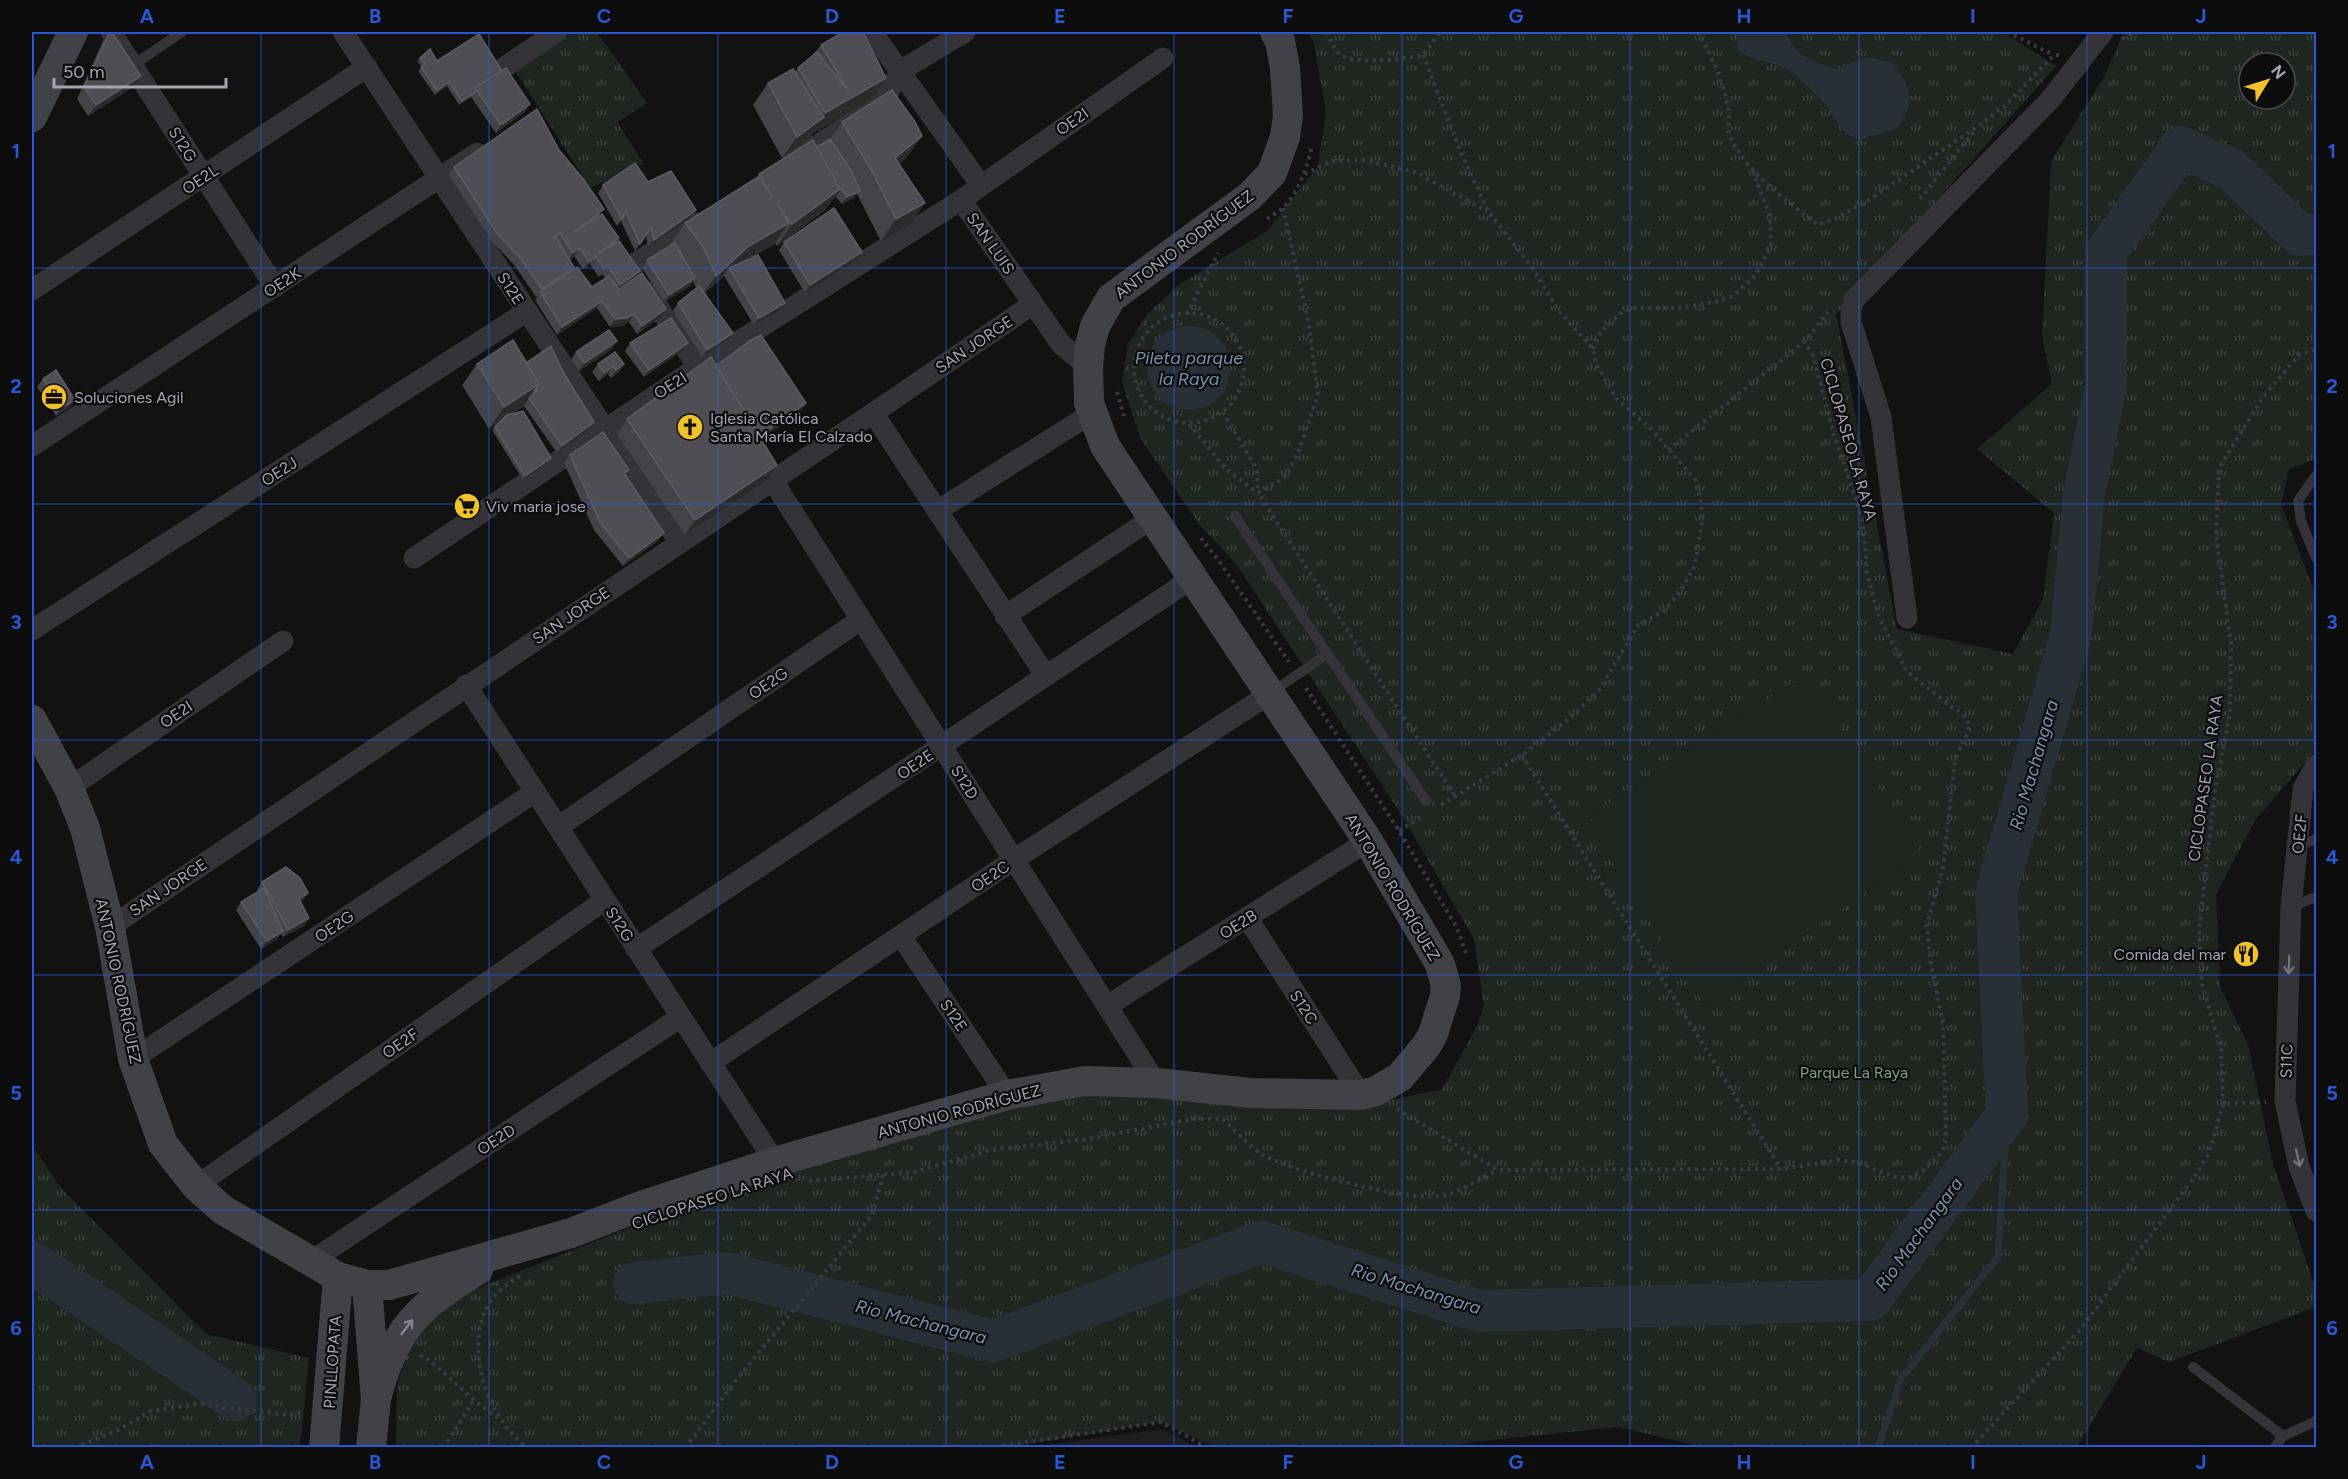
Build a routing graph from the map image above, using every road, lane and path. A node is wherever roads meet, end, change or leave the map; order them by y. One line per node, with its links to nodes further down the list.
1 (74, 32): 25 (street)
2 (111, 32): 20 (street, S12G)
3 (182, 32): 20 (lane)
4 (343, 32): 21 (street, S12E)
5 (557, 32): 22 (street)
6 (872, 32): 23 (street, SAN LUIS)
7 (965, 32): 23 (street)
8 (1275, 32): 49 (street, ANTONIO RODRÍGUEZ)
9 (1327, 32): 17 (path)
10 (1440, 32): 17 (path)
11 (1697, 32): 28 (path)
12 (2007, 32): 18 (path)
13 (2103, 32): 16 (street)
14 (2133, 32): 16 (path)
15 (488, 51): 22 (street)
16 (2087, 53): 18 (path); 70 (street)
17 (1423, 55): 37 (path)
18 (2054, 55): 28 (path)
19 (1163, 58): 33 (street, OE2I)
20 (133, 65): 31 (street, S12G)
21 (367, 67): 31 (street, OE2L); 32 (street, S12E)
22 (500, 70): 24 (street)
23 (900, 71): 29 (street); 33 (street, SAN LUIS)
24 (513, 88)
25 (32, 117)
26 (1314, 137): 30 (path)
27 (491, 144): 32 (street, OE2K)
28 (1751, 167): 46 (path)
29 (779, 171)
30 (1304, 174): 35 (path); 37 (path)
31 (203, 177): 40 (street, S12G); 41 (street, OE2L)
32 (439, 178): 40 (street, OE2K); 43 (street, S12E)
33 (980, 184): 34 (street, SAN LUIS)
34 (961, 200): 42 (street, SAN LUIS); 48 (street, OE2I)
35 (1283, 208): 38 (path); 60 (path)
36 (720, 209): 48 (street)
37 (1488, 211): 46 (path)
38 (1265, 220)
39 (1211, 254): 44 (path)
40 (275, 287): 57 (street, OE2K)
41 (32, 290)
42 (1033, 304): 49 (street, SAN LUIS); 52 (street, SAN JORGE)
43 (526, 312): 56 (street, S12E); 72 (street, OE2J)
44 (1187, 314): 51 (path); 55 (path)
45 (1804, 342): 115 (path, CICLOPASEO LA RAYA)
46 (1593, 349): 81 (path)
47 (2316, 349): 111 (path, CICLOPASEO LA RAYA)
48 (698, 367): 56 (street, OE2I)
49 (1088, 367): 53 (street, ANTONIO RODRÍGUEZ)
50 (1117, 391): 54 (path)
51 (1223, 412): 55 (path); 60 (path)
52 (873, 413): 59 (street, SAN JORGE); 61 (street)
53 (1092, 413): 61 (street); 63 (street, ANTONIO RODRÍGUEZ)
54 (1125, 420)
55 (1189, 424): 60 (path)
56 (603, 429): 65 (street, S12E); 66 (street, OE2I)
57 (32, 446)
58 (2316, 475): 67 (lane)
59 (773, 481): 65 (street, SAN JORGE); 71 (street, S12D)
60 (1258, 493): 85 (path)
61 (937, 512): 69 (street)
62 (1235, 516): 74 (lane)
63 (1153, 518): 68 (street, ANTONIO RODRÍGUEZ); 69 (street)
64 (1195, 532): 75 (path)
65 (680, 543): 77 (street, SAN JORGE)
66 (414, 558)
67 (2316, 558)
68 (1193, 578): 76 (street, OE2E); 78 (street, ANTONIO RODRÍGUEZ)
69 (1005, 616): 76 (street)
70 (1907, 618)
71 (860, 620): 80 (street, S12D); 89 (street, OE2G)
72 (32, 630)
73 (283, 641): 83 (street, OE2I)
74 (1327, 654): 75 (lane); 86 (lane)
75 (1297, 675): 78 (lane); 90 (path)
76 (1046, 676): 80 (street, OE2E)
77 (466, 685): 84 (street, S12G); 98 (street, SAN JORGE)
78 (1271, 693): 91 (street, ANTONIO RODRÍGUEZ); 93 (street, OE2C)
79 (32, 720): 83 (street, ANTONIO RODRÍGUEZ)
80 (943, 746): 93 (street, S12D); 100 (street, OE2E)
81 (1522, 755): 85 (path); 115 (path)
82 (2316, 765): 92 (street, OE2F)
83 (69, 788): 98 (street, ANTONIO RODRÍGUEZ)
84 (535, 792): 89 (street, S12G); 104 (street, OE2G)
85 (1455, 796): 87 (path)
86 (1426, 801)
87 (1437, 808)
88 (1427, 814): 90 (path)
89 (558, 828): 95 (street, S12G)
90 (1399, 831): 101 (path)
91 (1368, 841): 97 (street, OE2B); 108 (street, ANTONIO RODRÍGUEZ)
92 (2307, 843): 96 (street, OE2F)
93 (1015, 860): 99 (street, OE2C); 102 (street, S12D)
94 (2316, 897): 96 (lane)
95 (605, 900): 100 (street, S12G); 119 (street, OE2F)
96 (2291, 906): 110 (street, S11C, one-way to 110)
97 (1248, 919): 102 (street, OE2B); 108 (street, S12C)
98 (110, 927): 104 (street, ANTONIO RODRÍGUEZ)
99 (901, 936): 105 (street, OE2C); 107 (street, S12E)
100 (636, 949): 103 (street, S12G)
101 (1469, 962)
102 (1107, 1006): 106 (street, S12D)
103 (681, 1017): 105 (street, S12G); 122 (street, OE2D)
104 (133, 1059): 119 (street, ANTONIO RODRÍGUEZ)
105 (710, 1063): 114 (street, S12G)
106 (1156, 1083): 107 (street, ANTONIO RODRÍGUEZ); 108 (street, ANTONIO RODRÍGUEZ)
107 (1007, 1095): 114 (street, ANTONIO RODRÍGUEZ)
108 (1361, 1095)
109 (1400, 1100): 116 (path)
110 (2285, 1101): 111 (path); 120 (street, S11C, one-way to 120)
111 (2223, 1104): 142 (path, CICLOPASEO LA RAYA)
112 (1222, 1119): 113 (path, CICLOPASEO LA RAYA); 116 (path, CICLOPASEO LA RAYA); 117 (path, CICLOPASEO LA RAYA)
113 (1232, 1119)
114 (775, 1162): 121 (street, ANTONIO RODRÍGUEZ)
115 (1781, 1169): 116 (path, CICLOPASEO LA RAYA)
116 (1498, 1170)
117 (883, 1175): 118 (path, CICLOPASEO LA RAYA); 139 (path)
118 (804, 1182)
119 (196, 1186): 122 (street, ANTONIO RODRÍGUEZ)
120 (2316, 1211)
121 (506, 1253): 124 (street, ANTONIO RODRÍGUEZ); 125 (street, ANTONIO RODRÍGUEZ, one-way to 121)
122 (311, 1261): 124 (street, ANTONIO RODRÍGUEZ)
123 (528, 1272): 130 (path)
124 (351, 1287): 127 (street, PINLLOPATA); 129 (street, PINLLOPATA); 135 (lane)
125 (397, 1340): 127 (street, ANTONIO RODRÍGUEZ); 128 (path)
126 (2193, 1367): 132 (lane)
127 (376, 1399): 136 (street, PINLLOPATA)
128 (474, 1400): 130 (path); 137 (path)
129 (329, 1408): 133 (path); 134 (street, PINLLOPATA)
130 (501, 1420): 138 (path)
131 (2316, 1420): 132 (lane)
132 (2283, 1436): 143 (lane)
133 (75, 1448)
134 (324, 1448)
135 (335, 1448)
136 (371, 1448)
137 (443, 1448)
138 (528, 1448)
139 (685, 1448)
140 (988, 1448): 141 (path)
141 (1208, 1448)
142 (1971, 1448)
143 (2274, 1448)

